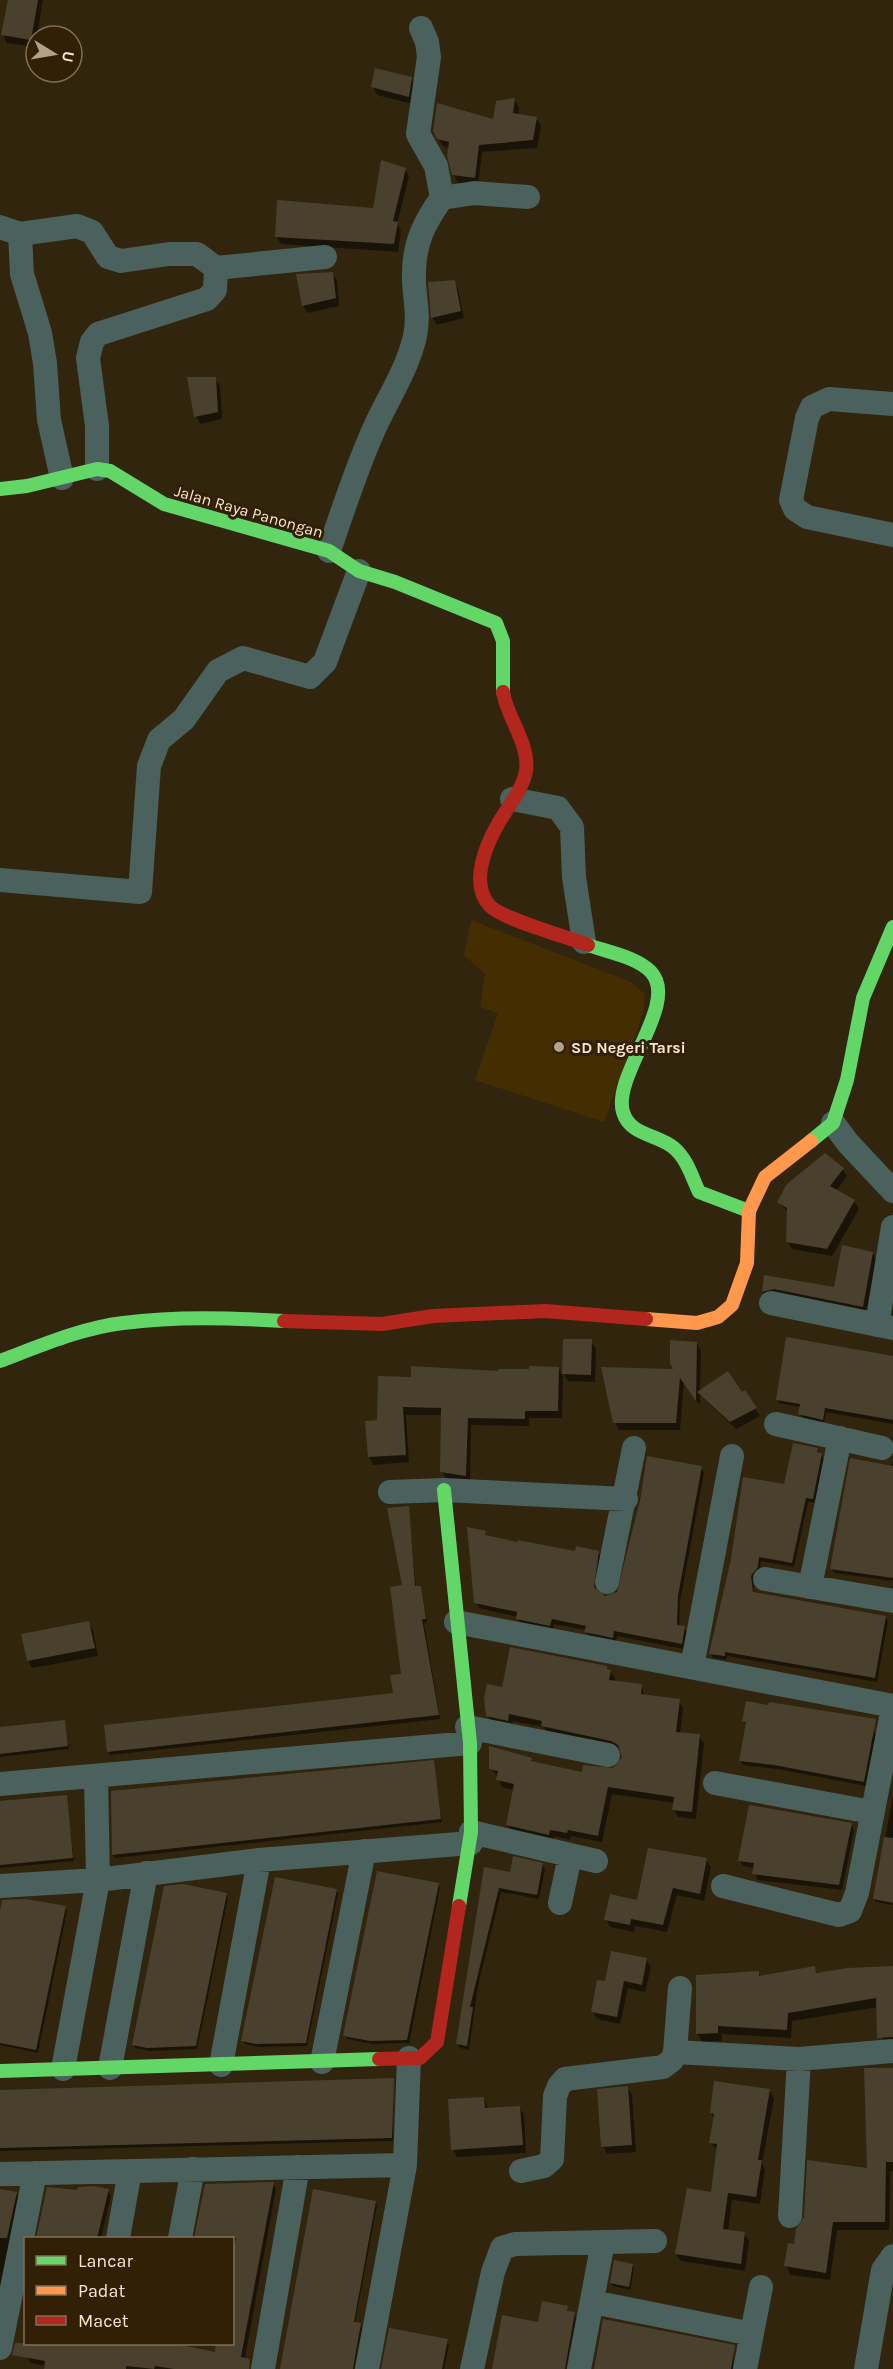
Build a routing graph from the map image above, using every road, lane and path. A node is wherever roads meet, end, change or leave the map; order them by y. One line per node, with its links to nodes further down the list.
1 (421, 28): 3 (street)
2 (528, 197): 3 (street)
3 (442, 198): 12 (street)
4 (10, 230): 6 (street); 9 (street)
5 (325, 257): 6 (street)
6 (216, 268): 8 (street)
7 (893, 404): 11 (street)
8 (97, 469): 9 (street); 12 (street, Jalan Raya Panongan)
9 (62, 478): 10 (street)
10 (0, 489)
11 (893, 535)
12 (329, 551): 13 (street, Jalan Raya Panongan)
13 (359, 571): 14 (street, Jalan Raya Panongan); 15 (street)
14 (512, 799): 17 (street); 17 (street, Jalan Raya Panongan)
15 (0, 880)
16 (893, 927): 18 (street)
17 (584, 942): 20 (street, Jalan Raya Panongan)
18 (833, 1123): 19 (street); 20 (street)
19 (893, 1191)
20 (749, 1211): 24 (street)
21 (893, 1227): 23 (street)
22 (771, 1303): 23 (street)
23 (885, 1327)
24 (0, 1361)
25 (776, 1424): 26 (street)
26 (840, 1438): 28 (street); 35 (street)
27 (634, 1448): 32 (street)
28 (882, 1448)
29 (732, 1456): 38 (street)
30 (444, 1490): 31 (street); 32 (street); 37 (street)
31 (390, 1492)
32 (626, 1499): 34 (street)
33 (765, 1579): 35 (street)
34 (607, 1582)
35 (810, 1587): 36 (street)
36 (893, 1601)
37 (456, 1622): 38 (street); 40 (street)
38 (692, 1667): 39 (street)
39 (893, 1707): 45 (street)
40 (469, 1735): 41 (street); 42 (street); 46 (street)
41 (608, 1755)
42 (96, 1776): 44 (street); 52 (street)
43 (715, 1783): 45 (street)
44 (0, 1784)
45 (871, 1812): 54 (street)
46 (471, 1837): 47 (street); 48 (street); 59 (street)
47 (364, 1851): 49 (street); 61 (street)
48 (570, 1856): 50 (street); 55 (street)
49 (259, 1860): 51 (street); 62 (street)
50 (596, 1861)
51 (146, 1873): 52 (street); 63 (street)
52 (98, 1880): 53 (street); 64 (street)
53 (0, 1886)
54 (723, 1886)
55 (560, 1903)
56 (680, 1988): 58 (street)
57 (893, 2051): 60 (street)
58 (675, 2052): 60 (street); 70 (street)
59 (409, 2058): 61 (street); 66 (street)
60 (799, 2059): 73 (street)
61 (322, 2062): 62 (street)
62 (221, 2065): 63 (street)
63 (110, 2068): 64 (street)
64 (63, 2069): 65 (street)
65 (0, 2071)
66 (405, 2164): 67 (street); 84 (street)
67 (298, 2167): 68 (street); 83 (street)
68 (193, 2169): 69 (street); 75 (street)
69 (130, 2171): 71 (street); 74 (street)
70 (521, 2171)
71 (35, 2173): 72 (street); 82 (street)
72 (0, 2174)
73 (790, 2216)
74 (118, 2237)
75 (180, 2237)
76 (655, 2241): 77 (street)
77 (603, 2242): 80 (street); 85 (street)
78 (893, 2256): 88 (street)
79 (760, 2287): 81 (street)
80 (593, 2302): 81 (street); 86 (street)
81 (752, 2334): 87 (street)
82 (0, 2348)
83 (263, 2369)
84 (368, 2369)
85 (472, 2369)
86 (579, 2369)
87 (745, 2369)
88 (866, 2369)

